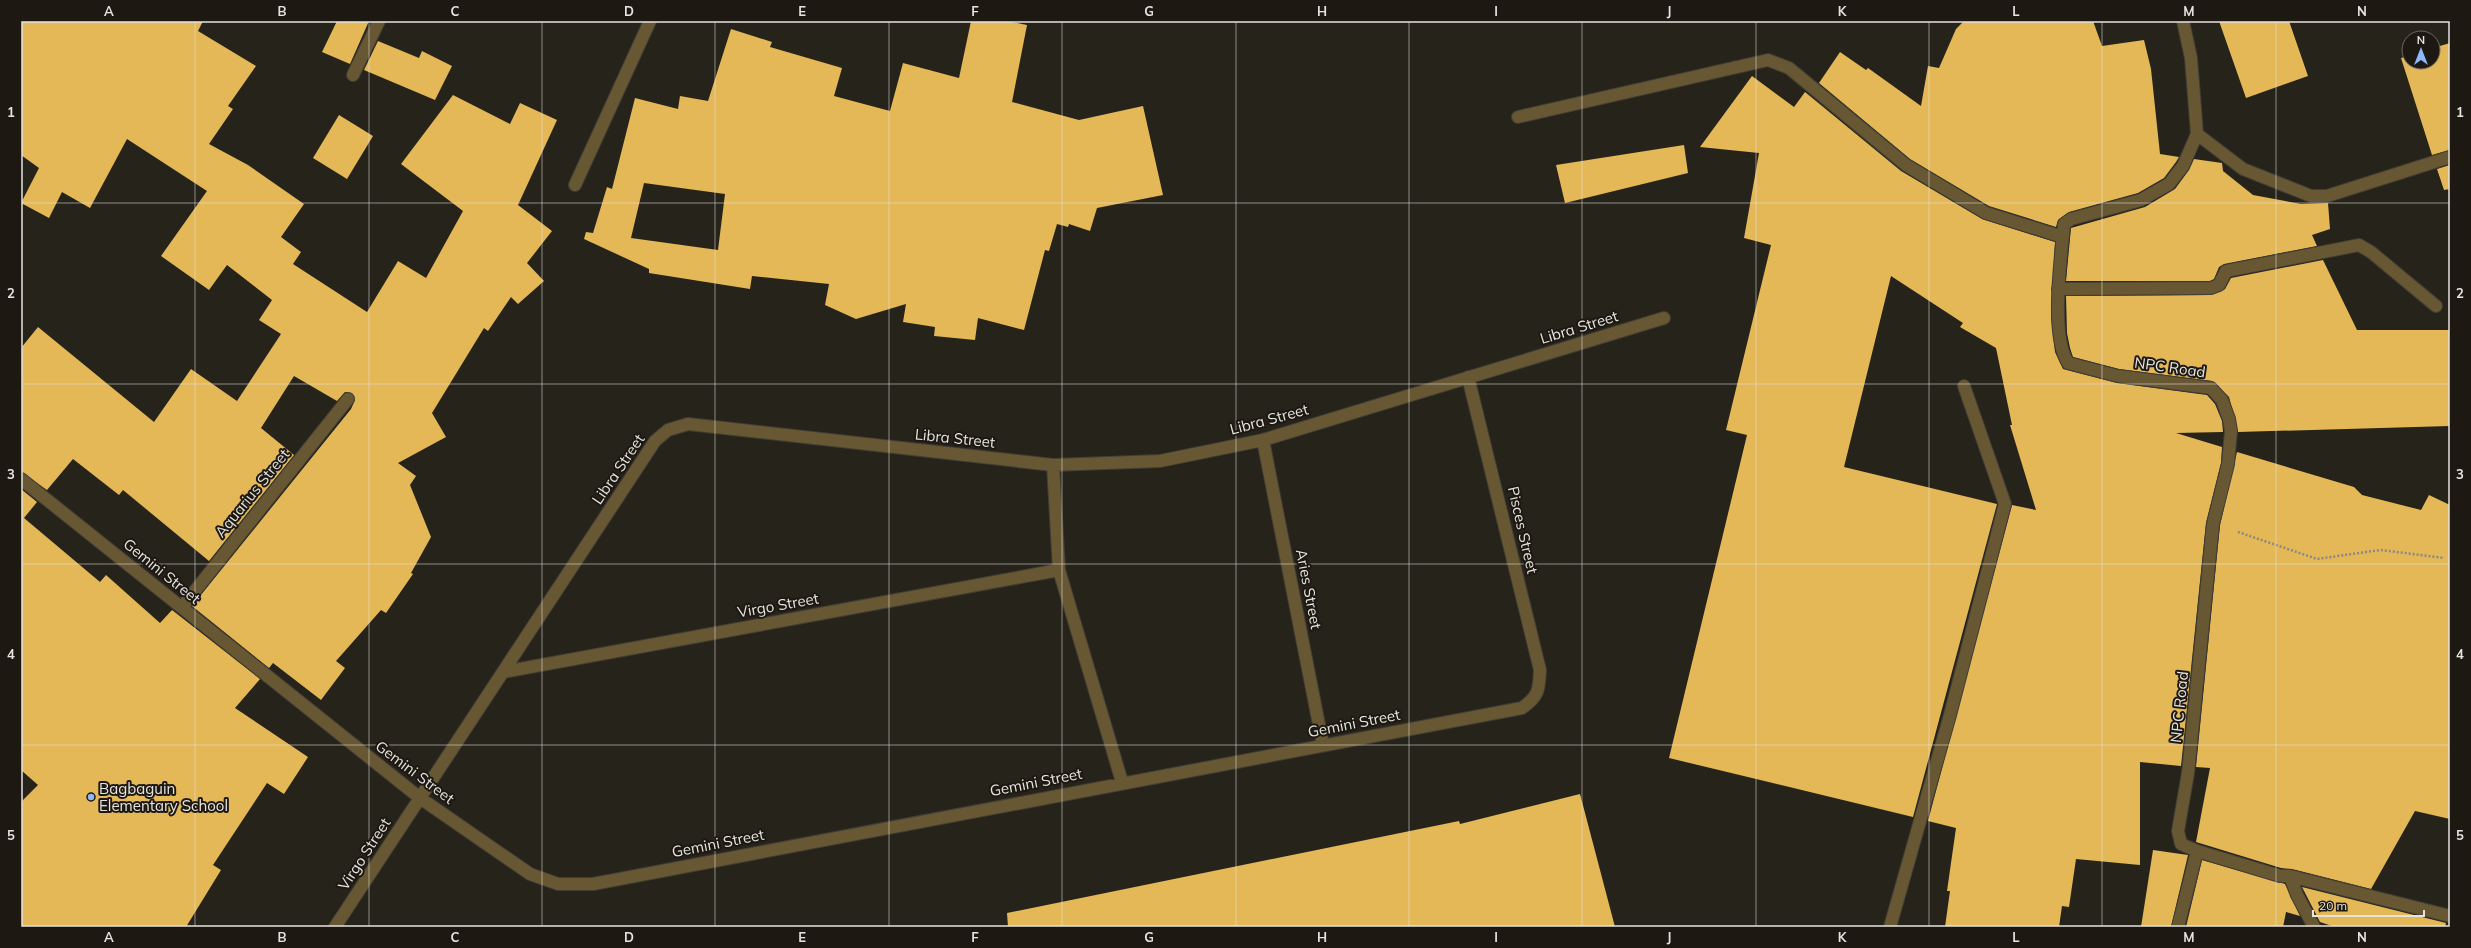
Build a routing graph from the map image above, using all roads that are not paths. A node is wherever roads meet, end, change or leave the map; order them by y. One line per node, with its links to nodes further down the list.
1 (379, 21): 4 (street)
2 (650, 21): 8 (street)
3 (2183, 21): 6 (street)
4 (353, 75)
5 (1518, 117): 9 (street)
6 (2198, 134): 7 (street); 9 (street, NPC Road)
7 (2450, 157)
8 (575, 185)
9 (2063, 237): 10 (street, NPC Road)
10 (2058, 289): 11 (street); 26 (street, NPC Road)
11 (2436, 306)
12 (1664, 318): 13 (street, Libra Street)
13 (1468, 377): 16 (street, Libra Street); 22 (street, Pisces Street)
14 (1964, 386): 30 (street)
15 (348, 399): 20 (street, Aquarius Street)
16 (1263, 440): 17 (street, Libra Street); 23 (street, Aries Street)
17 (1053, 465): 19 (street); 21 (street, Libra Street)
18 (21, 479): 20 (street, Gemini Street)
19 (1059, 570): 21 (street, Virgo Street); 24 (street)
20 (182, 607): 25 (street, Gemini Street)
21 (503, 672): 25 (street, Libra Street)
22 (1539, 691): 23 (street, Gemini Street)
23 (1323, 745): 24 (street, Gemini Street)
24 (1122, 782): 25 (street, Gemini Street)
25 (420, 798): 29 (street, Virgo Street)
26 (2198, 851): 27 (street); 31 (street)
27 (2290, 876): 28 (street); 32 (street)
28 (2450, 916)
29 (335, 927)
30 (1890, 927)
31 (2178, 927)
32 (2314, 927)

